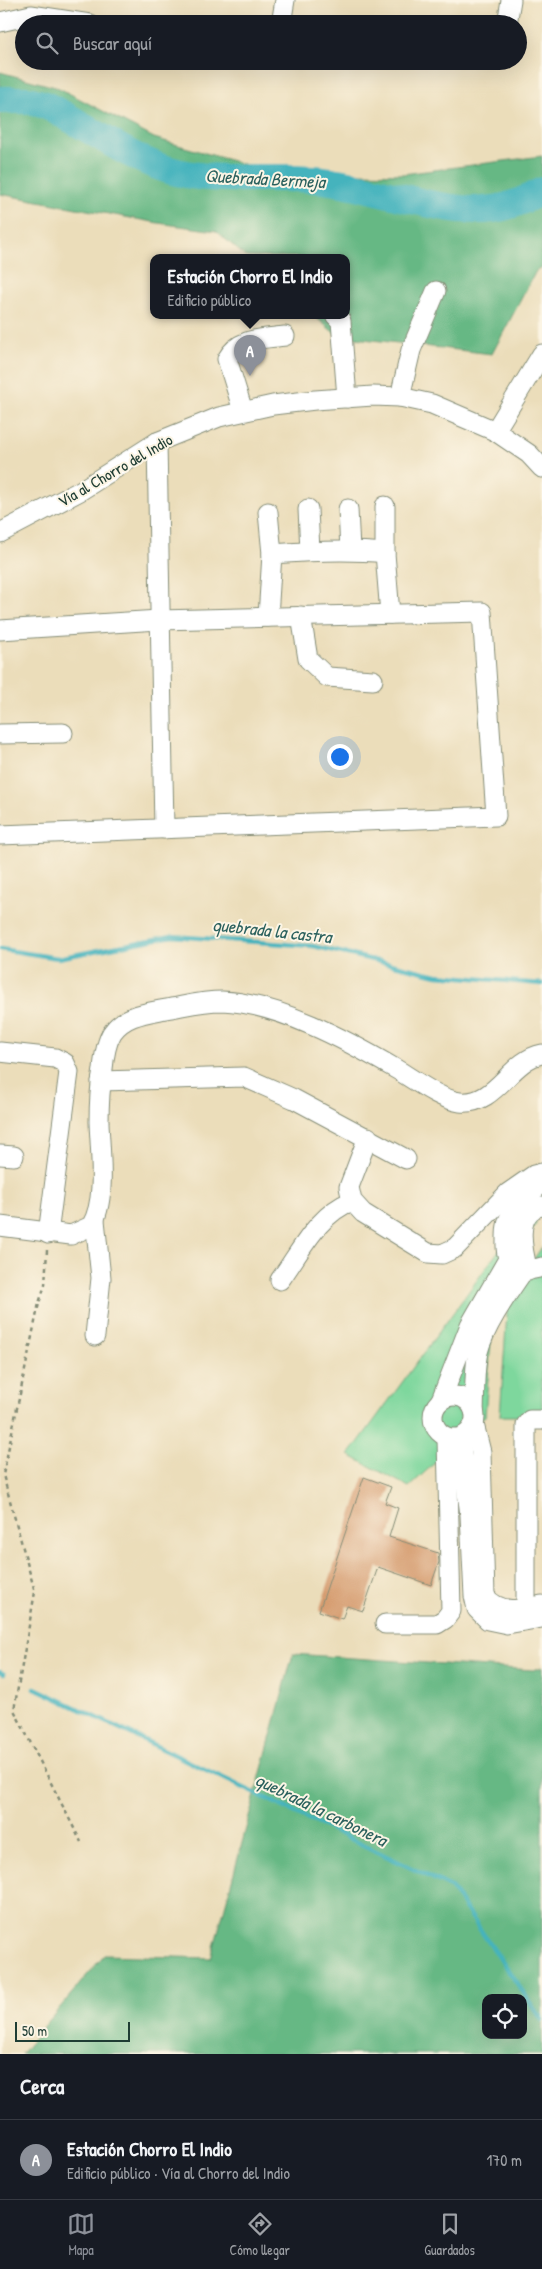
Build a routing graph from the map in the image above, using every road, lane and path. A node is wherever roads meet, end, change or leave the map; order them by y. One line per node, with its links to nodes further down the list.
1 (284, 0): 6 (street)
2 (510, 0): 7 (street)
3 (33, 8): 4 (street); 5 (street)
4 (16, 15)
5 (58, 15)
6 (282, 15)
7 (508, 15)
8 (15, 16): 9 (street)
9 (0, 22)
10 (436, 291): 14 (street)
11 (339, 319): 15 (street)
12 (286, 336): 16 (street)
13 (542, 354): 17 (street)
14 (400, 397): 15 (street, Vía al Chorro del Indio); 17 (street, Vía al Chorro del Indio)
15 (347, 398): 16 (street, Vía al Chorro del Indio)
16 (243, 411): 18 (street, Vía al Chorro del Indio)
17 (495, 431): 19 (street, Vía al Chorro del Indio)
18 (157, 442): 24 (street, Vía al Chorro del Indio); 32 (street)
19 (542, 468)
20 (385, 506): 27 (street)
21 (308, 509): 25 (street)
22 (348, 509): 26 (street)
23 (268, 512): 28 (street)
24 (0, 534)
25 (310, 550): 26 (street); 28 (street)
26 (350, 550): 27 (street)
27 (385, 553): 29 (street)
28 (272, 554): 31 (street)
29 (390, 614): 30 (street); 37 (street)
30 (301, 616): 31 (street); 34 (street)
31 (268, 617): 32 (street)
32 (159, 620): 33 (street); 37 (street)
33 (0, 630)
34 (373, 680)
35 (63, 732): 36 (street)
36 (0, 734)
37 (164, 829): 38 (street)
38 (0, 835)
39 (0, 1052): 50 (street)
40 (542, 1054): 41 (street)
41 (101, 1081): 42 (street); 48 (street)
42 (368, 1137): 43 (street); 46 (street)
43 (406, 1158)
44 (542, 1173): 46 (street)
45 (542, 1185): 51 (street)
46 (352, 1201): 53 (street)
47 (542, 1206): 52 (street)
48 (95, 1220): 50 (street); 54 (street)
49 (0, 1226): 50 (street)
50 (48, 1234): 62 (path)
51 (508, 1259): 52 (street); 55 (street)
52 (531, 1269): 56 (street)
53 (280, 1280)
54 (94, 1336)
55 (441, 1400): 56 (street); 58 (street)
56 (474, 1417): 58 (street); 59 (street)
57 (542, 1420): 60 (street)
58 (454, 1438): 59 (street); 61 (street)
59 (477, 1514): 60 (street)
60 (534, 1613)
61 (385, 1624)
62 (81, 1842)

